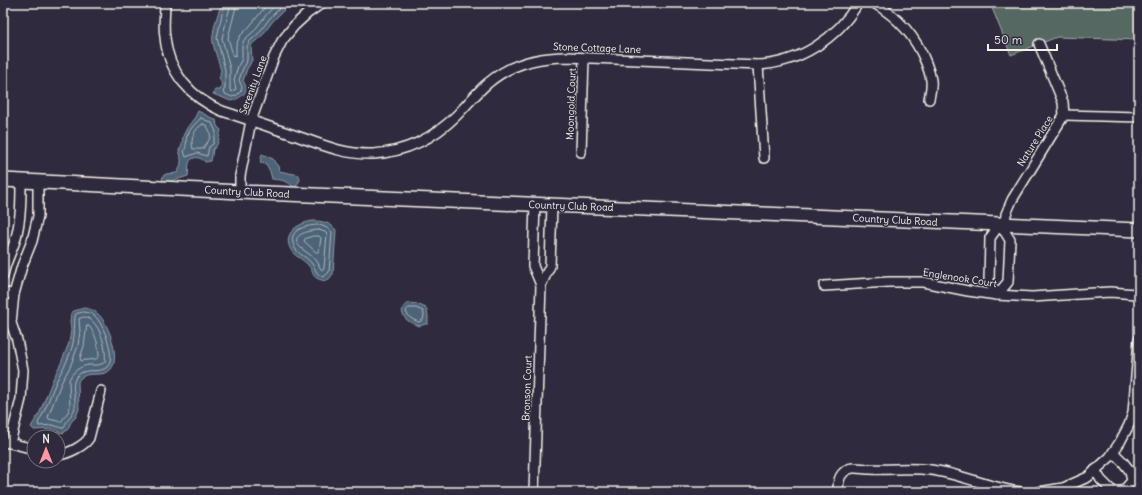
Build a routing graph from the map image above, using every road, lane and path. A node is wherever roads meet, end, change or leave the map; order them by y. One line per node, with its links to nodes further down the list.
1 (165, 3): 11 (street, Stone Cottage Lane)
2 (322, 3): 11 (street, Serenity Lane)
3 (858, 3): 7 (street, Stone Cottage Lane)
4 (874, 3): 8 (street)
5 (1039, 44): 9 (street, Nature Place)
6 (584, 58): 7 (street, Stone Cottage Lane); 11 (street, Stone Cottage Lane); 12 (street, Moongold Court)
7 (758, 65): 13 (street)
8 (929, 99)
9 (1064, 115): 10 (street); 20 (street, Nature Place)
10 (1139, 117)
11 (251, 121): 17 (street, Serenity Lane)
12 (580, 152)
13 (764, 158)
14 (3, 180): 15 (main road, Country Club Road)
15 (21, 181): 16 (main road, Country Club Road); 22 (street)
16 (38, 182): 17 (main road, Country Club Road); 26 (street)
17 (240, 192): 18 (main road, Country Club Road)
18 (535, 204): 19 (main road, Country Club Road); 23 (street, Bronson Court)
19 (552, 205): 20 (main road, Country Club Road); 23 (street, Bronson Court)
20 (1003, 224): 21 (main road, Country Club Road); 27 (street); 27 (street, Nature Place)
21 (1139, 230)
22 (3, 276)
23 (541, 285): 36 (street, Bronson Court)
24 (824, 286): 27 (street, Englenook Court)
25 (3, 293): 26 (street)
26 (14, 294): 31 (street)
27 (997, 295): 28 (street, Englenook Court)
28 (1139, 297)
29 (1139, 339): 33 (street)
30 (101, 391): 34 (street)
31 (7, 443): 32 (street)
32 (26, 447)
33 (1113, 452): 35 (street); 35 (street)
34 (66, 454)
35 (1095, 470): 39 (street)
36 (534, 492)
37 (838, 492): 38 (street)
38 (1020, 492)
39 (1039, 492)

